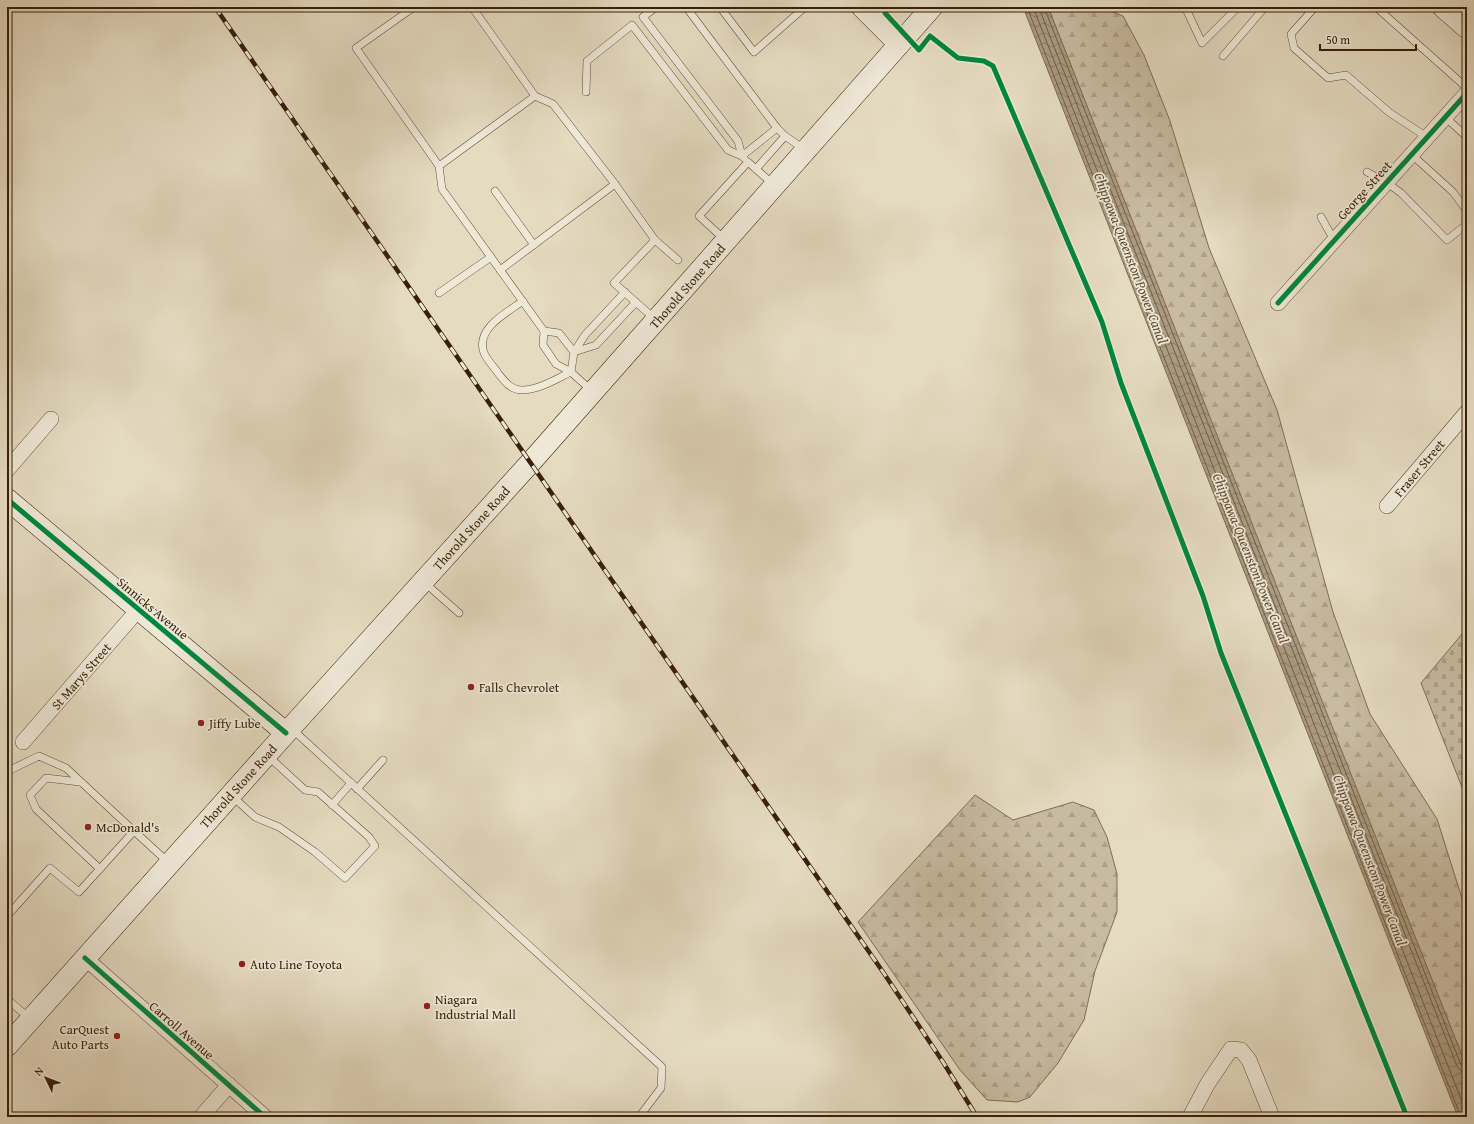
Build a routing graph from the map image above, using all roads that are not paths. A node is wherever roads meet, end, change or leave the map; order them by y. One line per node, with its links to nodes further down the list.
1 (414, 7): 31 (lane)
2 (472, 7): 21 (lane)
3 (656, 7): 29 (lane)
4 (686, 7): 23 (lane)
5 (720, 7): 6 (lane)
6 (805, 7)
7 (862, 7): 16 (main road)
8 (932, 7): 16 (main road, Thorold Stone Road)
9 (1238, 7): 14 (lane)
10 (1265, 7): 17 (lane)
11 (1315, 7): 25 (lane)
12 (1376, 7): 18 (lane)
13 (1443, 7): 15 (main road)
14 (1187, 11)
15 (1467, 28)
16 (899, 44): 27 (main road, Thorold Stone Road)
17 (1223, 56)
18 (1467, 88)
19 (586, 92): 29 (lane)
20 (1467, 93): 22 (street, George Street)
21 (535, 96): 31 (lane); 35 (lane)
22 (1445, 117): 25 (street, George Street); 26 (lane)
23 (777, 128): 24 (lane); 29 (lane)
24 (785, 136): 27 (lane); 32 (lane)
25 (1427, 137): 28 (street, George Street)
26 (1467, 137)
27 (806, 150): 36 (main road, Thorold Stone Road)
28 (1411, 154): 34 (street, George Street); 38 (lane)
29 (742, 156): 30 (lane)
30 (748, 162): 32 (lane); 43 (lane)
31 (439, 166): 45 (lane)
32 (756, 169): 36 (lane)
33 (1367, 172): 34 (lane)
34 (1386, 182): 40 (lane); 42 (street, George Street)
35 (615, 184): 41 (lane); 44 (lane)
36 (775, 186): 43 (main road, Thorold Stone Road)
37 (495, 191): 44 (lane)
38 (1467, 211)
39 (1321, 217): 42 (lane)
40 (1467, 224)
41 (655, 240): 46 (lane); 48 (lane)
42 (1334, 240): 52 (street, George Street)
43 (726, 241): 53 (main road, Thorold Stone Road)
44 (534, 245): 47 (lane)
45 (491, 256): 47 (lane); 49 (lane)
46 (678, 260)
47 (500, 270): 50 (lane)
48 (625, 292): 51 (lane); 55 (lane)
49 (439, 294)
50 (523, 301): 54 (lane); 56 (lane)
51 (636, 302): 53 (lane); 55 (lane)
52 (1278, 302)
53 (656, 320): 57 (main road, Thorold Stone Road)
54 (544, 331): 55 (lane); 56 (lane)
55 (574, 352): 56 (lane)
56 (571, 372): 57 (lane)
57 (593, 392): 63 (main road, Thorold Stone Road)
58 (1467, 412): 62 (street, Fraser Street)
59 (51, 419): 60 (street)
60 (7, 470)
61 (7, 499): 64 (main road, Sinnicks Avenue)
62 (1387, 506)
63 (423, 581): 65 (lane); 66 (main road, Thorold Stone Road)
64 (138, 610): 66 (main road, Sinnicks Avenue); 67 (street, St Marys Street)
65 (459, 614)
66 (288, 730): 68 (main road, Thorold Stone Road); 72 (lane)
67 (23, 742)
68 (266, 755): 74 (main road, Thorold Stone Road); 75 (lane)
69 (383, 760): 73 (lane)
70 (7, 769): 71 (lane)
71 (80, 782): 76 (lane); 78 (lane)
72 (351, 783): 73 (lane); 75 (lane)
73 (357, 789): 87 (lane)
74 (230, 795): 75 (lane); 77 (main road, Thorold Stone Road)
75 (332, 805)
76 (134, 832): 77 (lane); 78 (lane)
77 (170, 864): 80 (main road, Thorold Stone Road)
78 (100, 869): 79 (lane)
79 (7, 916)
80 (85, 958): 82 (main road, Thorold Stone Road); 84 (street, Carroll Avenue)
81 (7, 999): 82 (lane)
82 (30, 1020): 83 (main road, Thorold Stone Road)
83 (7, 1046)
84 (228, 1085): 85 (street); 86 (street, Carroll Avenue)
85 (201, 1117)
86 (265, 1117)
87 (639, 1117)
88 (1190, 1117): 89 (street)
89 (1272, 1117)

